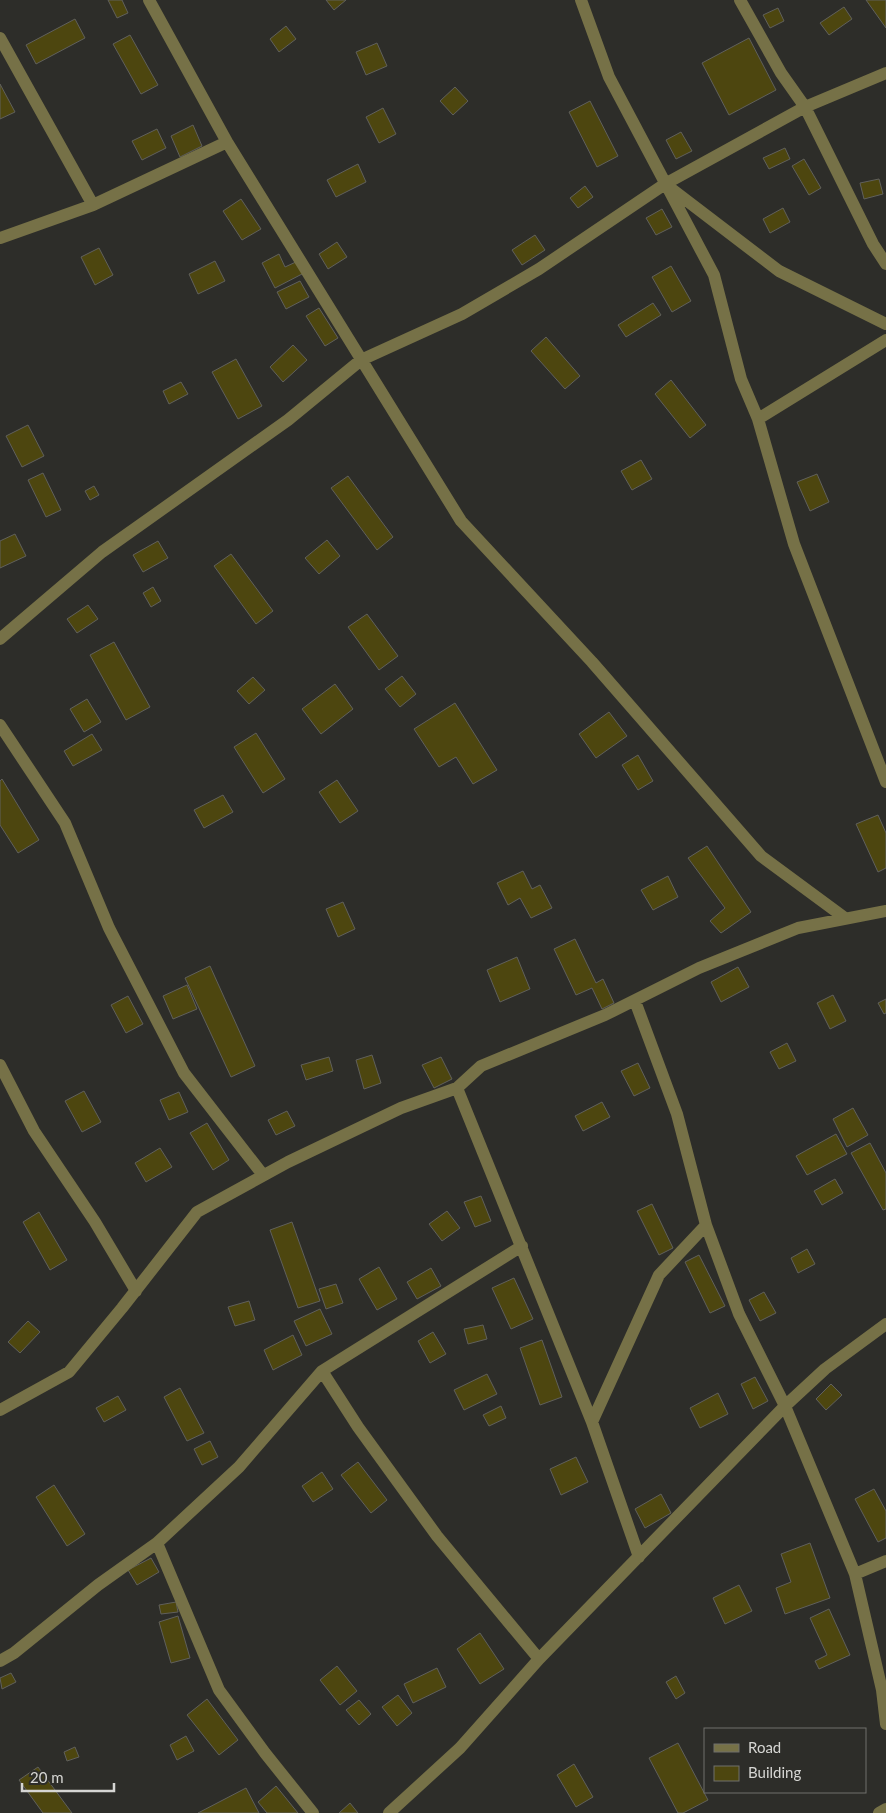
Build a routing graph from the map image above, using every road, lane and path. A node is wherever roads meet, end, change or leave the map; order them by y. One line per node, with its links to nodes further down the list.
1 (149, 0): 7 (street)
2 (581, 0): 8 (street)
3 (740, 0): 6 (street)
4 (0, 38): 9 (street)
5 (886, 73): 6 (street)
6 (805, 108): 8 (street); 11 (street)
7 (227, 142): 9 (street); 14 (street)
8 (665, 184): 12 (street); 14 (street); 15 (street)
9 (93, 205): 10 (street)
10 (0, 238)
11 (886, 264)
12 (886, 324)
13 (886, 340): 15 (street)
14 (361, 360): 16 (street); 20 (street)
15 (758, 419): 18 (street)
16 (0, 639)
17 (0, 724): 24 (street)
18 (886, 782)
19 (886, 911): 20 (street)
20 (845, 918): 21 (street)
21 (635, 1001): 23 (street); 25 (street)
22 (0, 1065): 27 (street)
23 (457, 1088): 24 (street); 26 (street)
24 (263, 1175): 27 (street)
25 (706, 1225): 30 (street); 32 (street)
26 (522, 1246): 29 (street); 32 (street)
27 (136, 1290): 31 (street)
28 (886, 1324): 30 (street)
29 (322, 1371): 33 (street); 37 (street)
30 (785, 1406): 34 (street); 36 (street)
31 (0, 1410)
32 (592, 1422): 34 (street)
33 (157, 1543): 38 (street); 41 (street)
34 (639, 1557): 37 (street)
35 (886, 1561): 36 (street)
36 (855, 1574): 39 (street)
37 (539, 1660): 42 (street)
38 (0, 1662)
39 (886, 1724)
40 (886, 1809): 43 (street)
41 (313, 1813)
42 (389, 1813)
43 (879, 1813)

